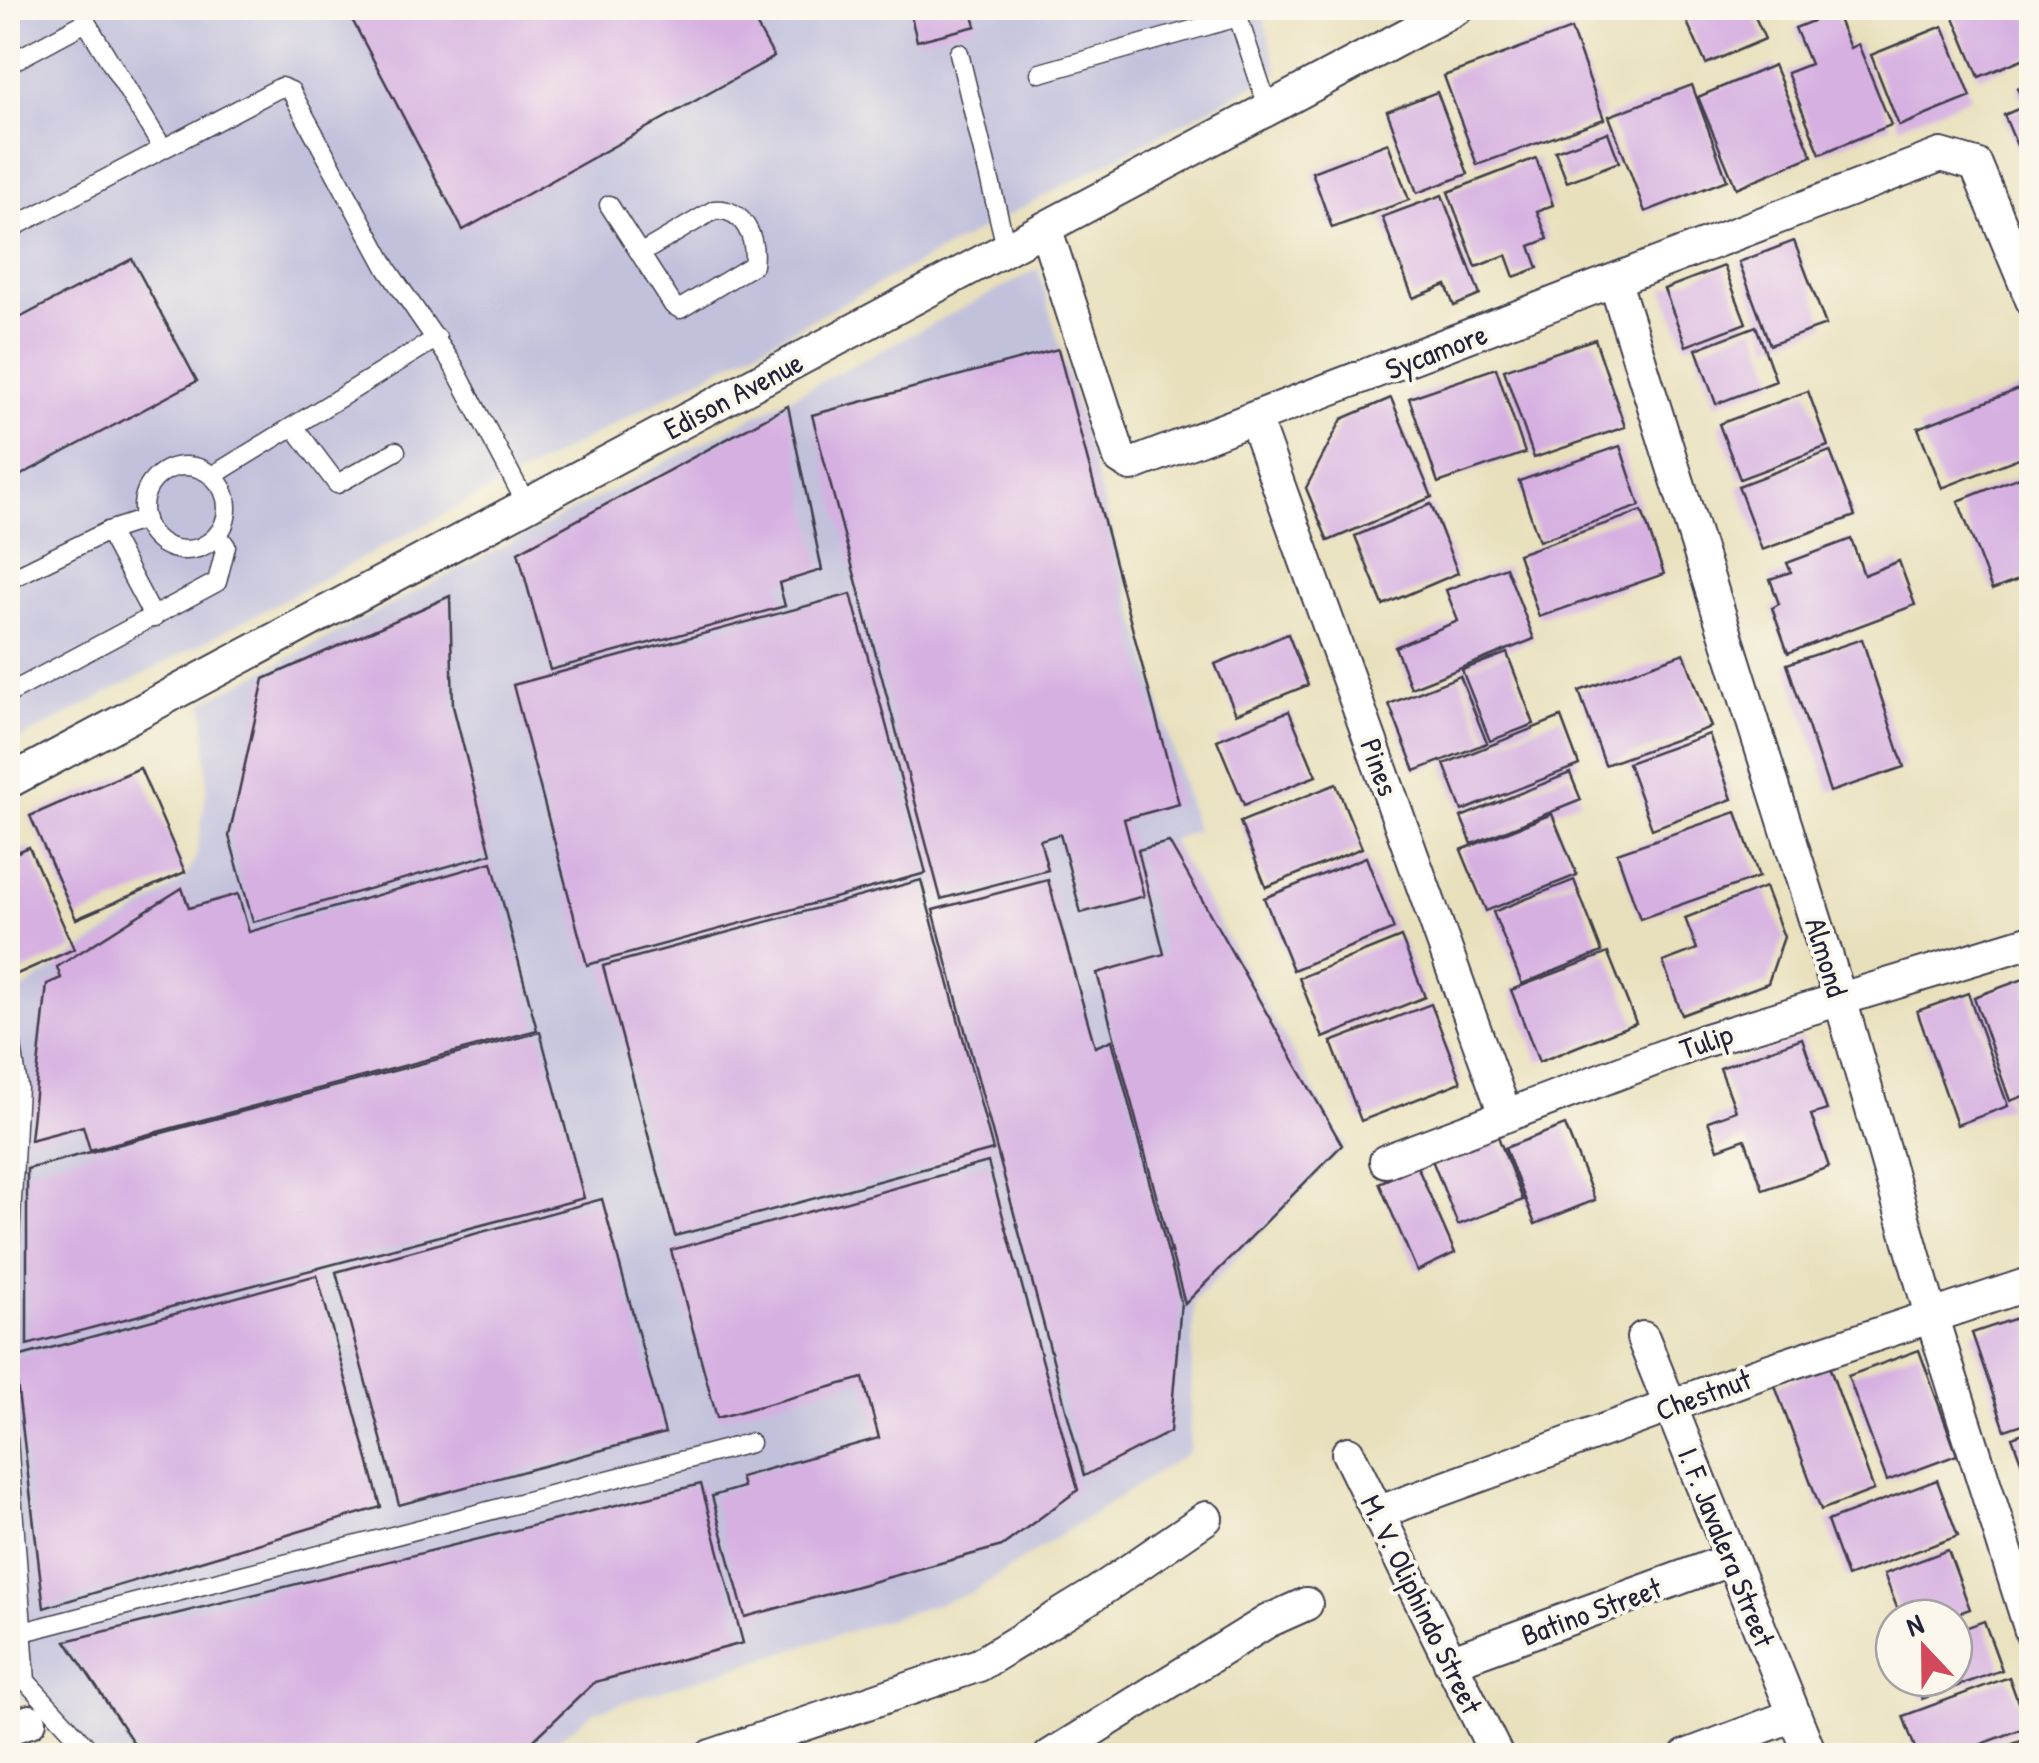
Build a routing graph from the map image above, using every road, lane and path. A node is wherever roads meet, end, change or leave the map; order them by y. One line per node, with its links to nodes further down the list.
1 (1457, 8): 6 (street, Edison Avenue)
2 (1237, 12): 5 (lane); 6 (lane)
3 (959, 54): 12 (lane)
4 (8, 64): 7 (lane)
5 (1040, 72)
6 (1269, 110): 10 (street, Edison Avenue)
7 (162, 147): 9 (lane); 15 (lane)
8 (609, 205): 11 (lane)
9 (8, 230)
10 (1046, 230): 12 (street, Edison Avenue); 16 (street, Sycamore)
11 (643, 252): 11 (lane)
12 (1007, 252): 20 (street, Edison Avenue)
13 (1615, 282): 14 (street, Sycamore); 16 (street, Sycamore); 29 (street, Almond)
14 (2032, 300)
15 (437, 338): 17 (lane); 20 (lane)
16 (1255, 420): 31 (street, Pines)
17 (294, 428): 18 (lane); 19 (lane)
18 (396, 451)
19 (212, 476): 21 (lane); 23 (lane)
20 (526, 504): 27 (street, Edison Avenue)
21 (144, 519): 22 (lane); 23 (lane)
22 (108, 531): 24 (lane); 25 (lane)
23 (218, 535): 25 (lane)
24 (8, 580)
25 (154, 618): 26 (lane)
26 (8, 694)
27 (8, 782)
28 (2032, 941): 29 (street, Tulip)
29 (1841, 1002): 31 (street, Tulip); 35 (street, Almond)
30 (8, 1017): 33 (lane)
31 (1505, 1114): 32 (street, Tulip)
32 (1386, 1161)
33 (8, 1275)
34 (2032, 1283): 35 (street, Chestnut)
35 (1931, 1315): 37 (street, Chestnut); 45 (street, Almond)
36 (1643, 1338): 37 (street, I. F. Javalera Street)
37 (1671, 1406): 41 (street, Chestnut); 43 (street, I. F. Javalera Street)
38 (8, 1438): 46 (lane)
39 (750, 1442): 46 (lane)
40 (1348, 1453): 41 (street, M. V. Oliphindo Street)
41 (1377, 1513): 47 (street, M. V. Oliphindo Street)
42 (1206, 1518): 50 (street)
43 (1732, 1559): 47 (street, Batino Street); 48 (street, I. F. Javalera Street)
44 (1306, 1604): 51 (street)
45 (2031, 1631)
46 (23, 1632): 49 (lane)
47 (1450, 1662): 52 (street, M. V. Oliphindo Street)
48 (1794, 1715): 53 (street); 54 (street, I. F. Javalera Street)
49 (95, 1756)
50 (711, 1756)
51 (1050, 1756)
52 (1496, 1756)
53 (1686, 1756)
54 (1812, 1756)

